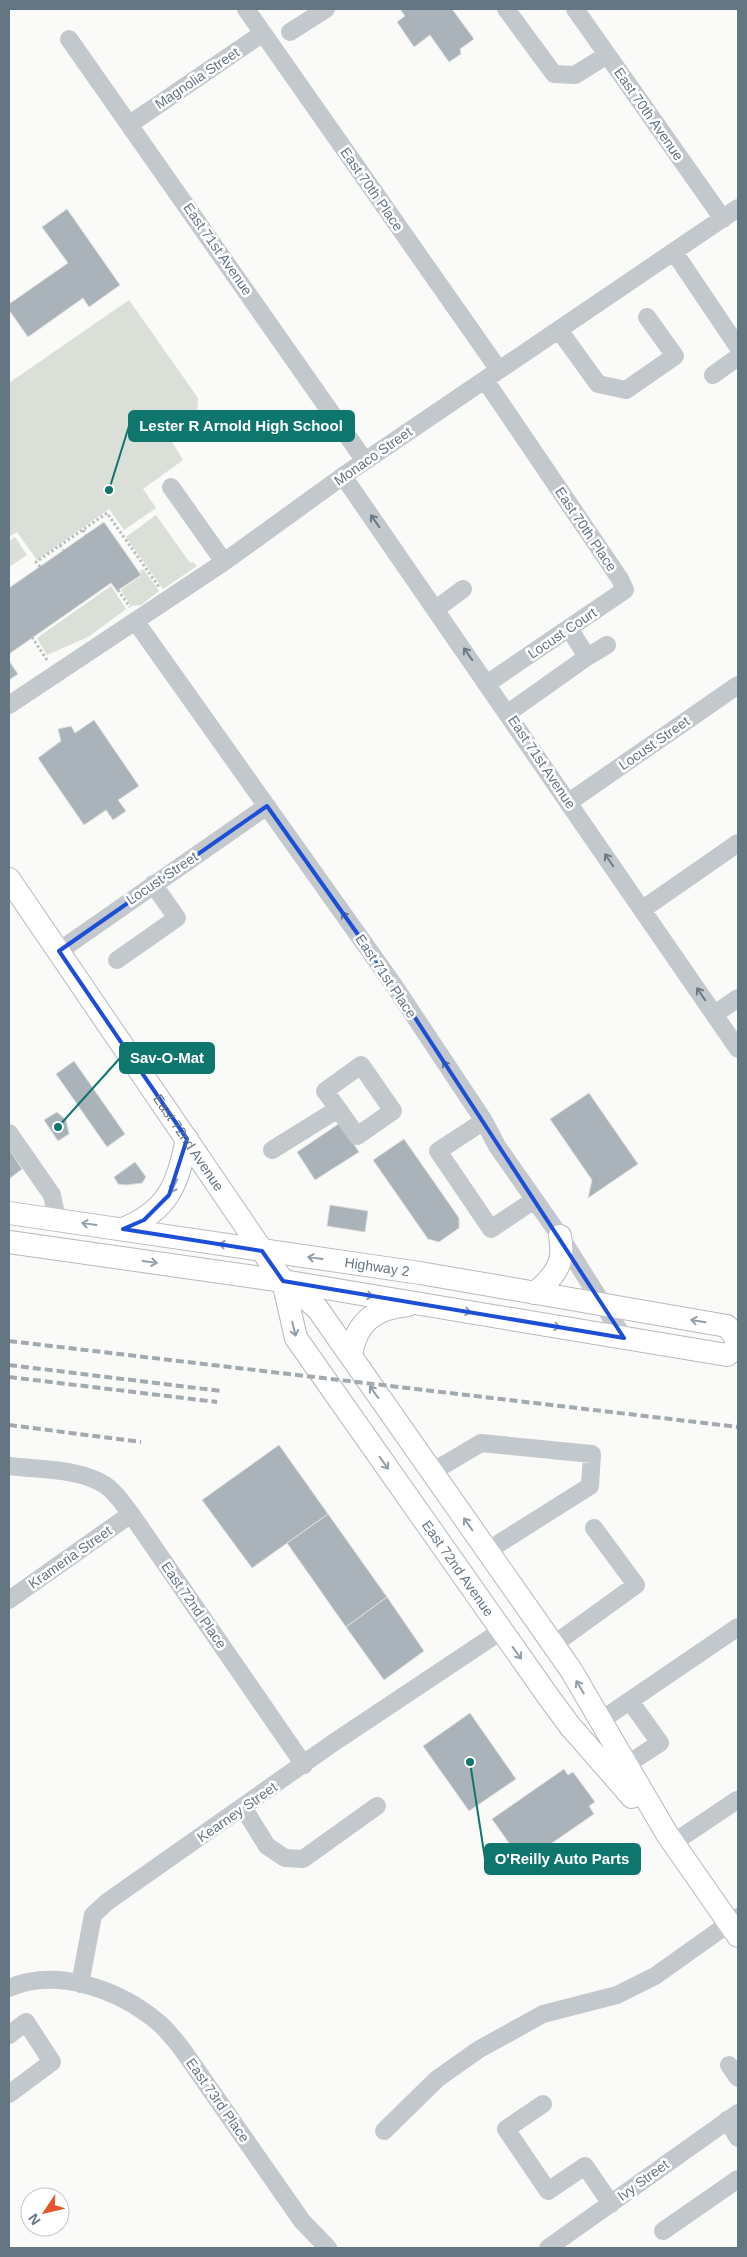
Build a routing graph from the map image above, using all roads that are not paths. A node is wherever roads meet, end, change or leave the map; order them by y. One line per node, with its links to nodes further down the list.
1 (246, 9): 6 (street, East 70th Place)
2 (326, 9): 5 (street)
3 (506, 9): 8 (street)
4 (575, 9): 8 (street, East 70th Avenue)
5 (290, 32)
6 (263, 33): 9 (street, Magnolia Street); 17 (street, East 70th Place)
7 (68, 38): 9 (street, East 71st Avenue)
8 (607, 55): 11 (street, East 70th Avenue)
9 (130, 124): 19 (street, East 71st Avenue)
10 (738, 208): 11 (street, Monaco Street)
11 (723, 219): 12 (street, Monaco Street)
12 (674, 252): 14 (street, Monaco Street); 15 (street)
13 (647, 317): 14 (street)
14 (559, 330): 17 (street, Monaco Street)
15 (738, 347)
16 (738, 357): 18 (street)
17 (492, 375): 19 (street, Monaco Street); 23 (street, East 70th Place)
18 (713, 375)
19 (365, 461): 20 (street, Monaco Street)
20 (343, 476): 22 (street, Monaco Street); 25 (street, East 71st Avenue, one-way to 20)
21 (171, 487): 22 (street)
22 (224, 562): 26 (street, Monaco Street)
23 (620, 578): 27 (street, Locust Court)
24 (463, 589): 25 (street)
25 (436, 609): 30 (street, East 71st Avenue, one-way to 25)
26 (136, 622): 32 (street, Monaco Street); 35 (street, East 71st Place)
27 (569, 628): 29 (street); 30 (street, Locust Court)
28 (607, 645): 29 (street)
29 (588, 658): 33 (street)
30 (488, 683): 33 (street, East 71st Avenue)
31 (738, 685): 34 (street, Locust Street)
32 (9, 705)
33 (508, 713): 34 (street, East 71st Avenue)
34 (569, 802): 39 (street, East 71st Avenue, one-way to 34)
35 (267, 806): 37 (street, Locust Street); 46 (street, East 71st Place, one-way to 35)
36 (738, 843): 39 (street)
37 (153, 884): 40 (street, Locust Street); 41 (street)
38 (11, 887): 40 (main road, East 72nd Avenue)
39 (643, 909): 43 (street, East 71st Avenue, one-way to 39)
40 (59, 951): 48 (main road, East 72nd Avenue)
41 (117, 960)
42 (738, 998): 43 (street)
43 (715, 1014): 44 (street, East 71st Avenue)
44 (738, 1049)
45 (338, 1109): 49 (street)
46 (479, 1114): 50 (street, East 71st Place); 50 (street)
47 (9, 1133): 52 (street)
48 (187, 1139): 53 (main road, one-way to 53); 56 (main road, East 72nd Avenue)
49 (272, 1150)
50 (534, 1200): 54 (street, East 71st Place)
51 (9, 1213): 52 (main road, Highway 2)
52 (57, 1219): 53 (main road, Highway 2, one-way to 52)
53 (123, 1229): 56 (main road, Highway 2, one-way to 53)
54 (560, 1236): 58 (main road); 60 (street, East 71st Place)
55 (9, 1242): 57 (main road, Highway 2, one-way to 57)
56 (262, 1251): 57 (main road, East 72nd Avenue); 58 (main road, Highway 2, one-way to 56)
57 (283, 1281): 59 (main road, Highway 2, one-way to 59); 64 (main road, East 72nd Avenue); 72 (main road, East 72nd Avenue, one-way to 72)
58 (535, 1293): 60 (main road, Highway 2)
59 (424, 1304): 61 (main road, Highway 2, one-way to 61); 64 (main road)
60 (604, 1305): 61 (street, East 71st Place); 62 (main road, Highway 2, one-way to 60)
61 (624, 1338): 63 (main road, Highway 2)
62 (738, 1341)
63 (738, 1346)
64 (351, 1355): 66 (main road, East 72nd Avenue, one-way to 64)
65 (9, 1466): 67 (street, East 72nd Place)
66 (432, 1472): 69 (main road, East 72nd Avenue, one-way to 66); 69 (street)
67 (131, 1514): 70 (street, Krameria Street); 76 (street, East 72nd Place)
68 (594, 1528): 73 (street)
69 (487, 1551): 73 (main road, East 72nd Avenue)
70 (9, 1600)
71 (738, 1627): 74 (street)
72 (501, 1631): 76 (street, Kearney Street); 81 (main road, East 72nd Avenue, one-way to 81)
73 (553, 1645): 75 (main road, East 72nd Avenue, one-way to 73)
74 (630, 1701): 75 (street); 77 (street)
75 (600, 1721): 77 (main road, East 72nd Avenue)
76 (304, 1765): 80 (street, Kearney Street)
77 (626, 1765): 81 (main road, East 72nd Avenue)
78 (738, 1801): 81 (street)
79 (377, 1806): 80 (street)
80 (243, 1807): 83 (street, Kearney Street)
81 (670, 1839): 82 (main road, East 72nd Avenue)
82 (735, 1925): 89 (street)
83 (80, 1984): 84 (street); 94 (street, East 73rd Place)
84 (9, 1988)
85 (9, 2035): 86 (street)
86 (9, 2094)
87 (544, 2104): 92 (street)
88 (733, 2117): 90 (street); 92 (street, Ivy Street)
89 (384, 2131)
90 (738, 2138)
91 (738, 2180): 93 (street)
92 (611, 2204): 95 (street, Ivy Street)
93 (663, 2231)
94 (328, 2248)
95 (548, 2248)

